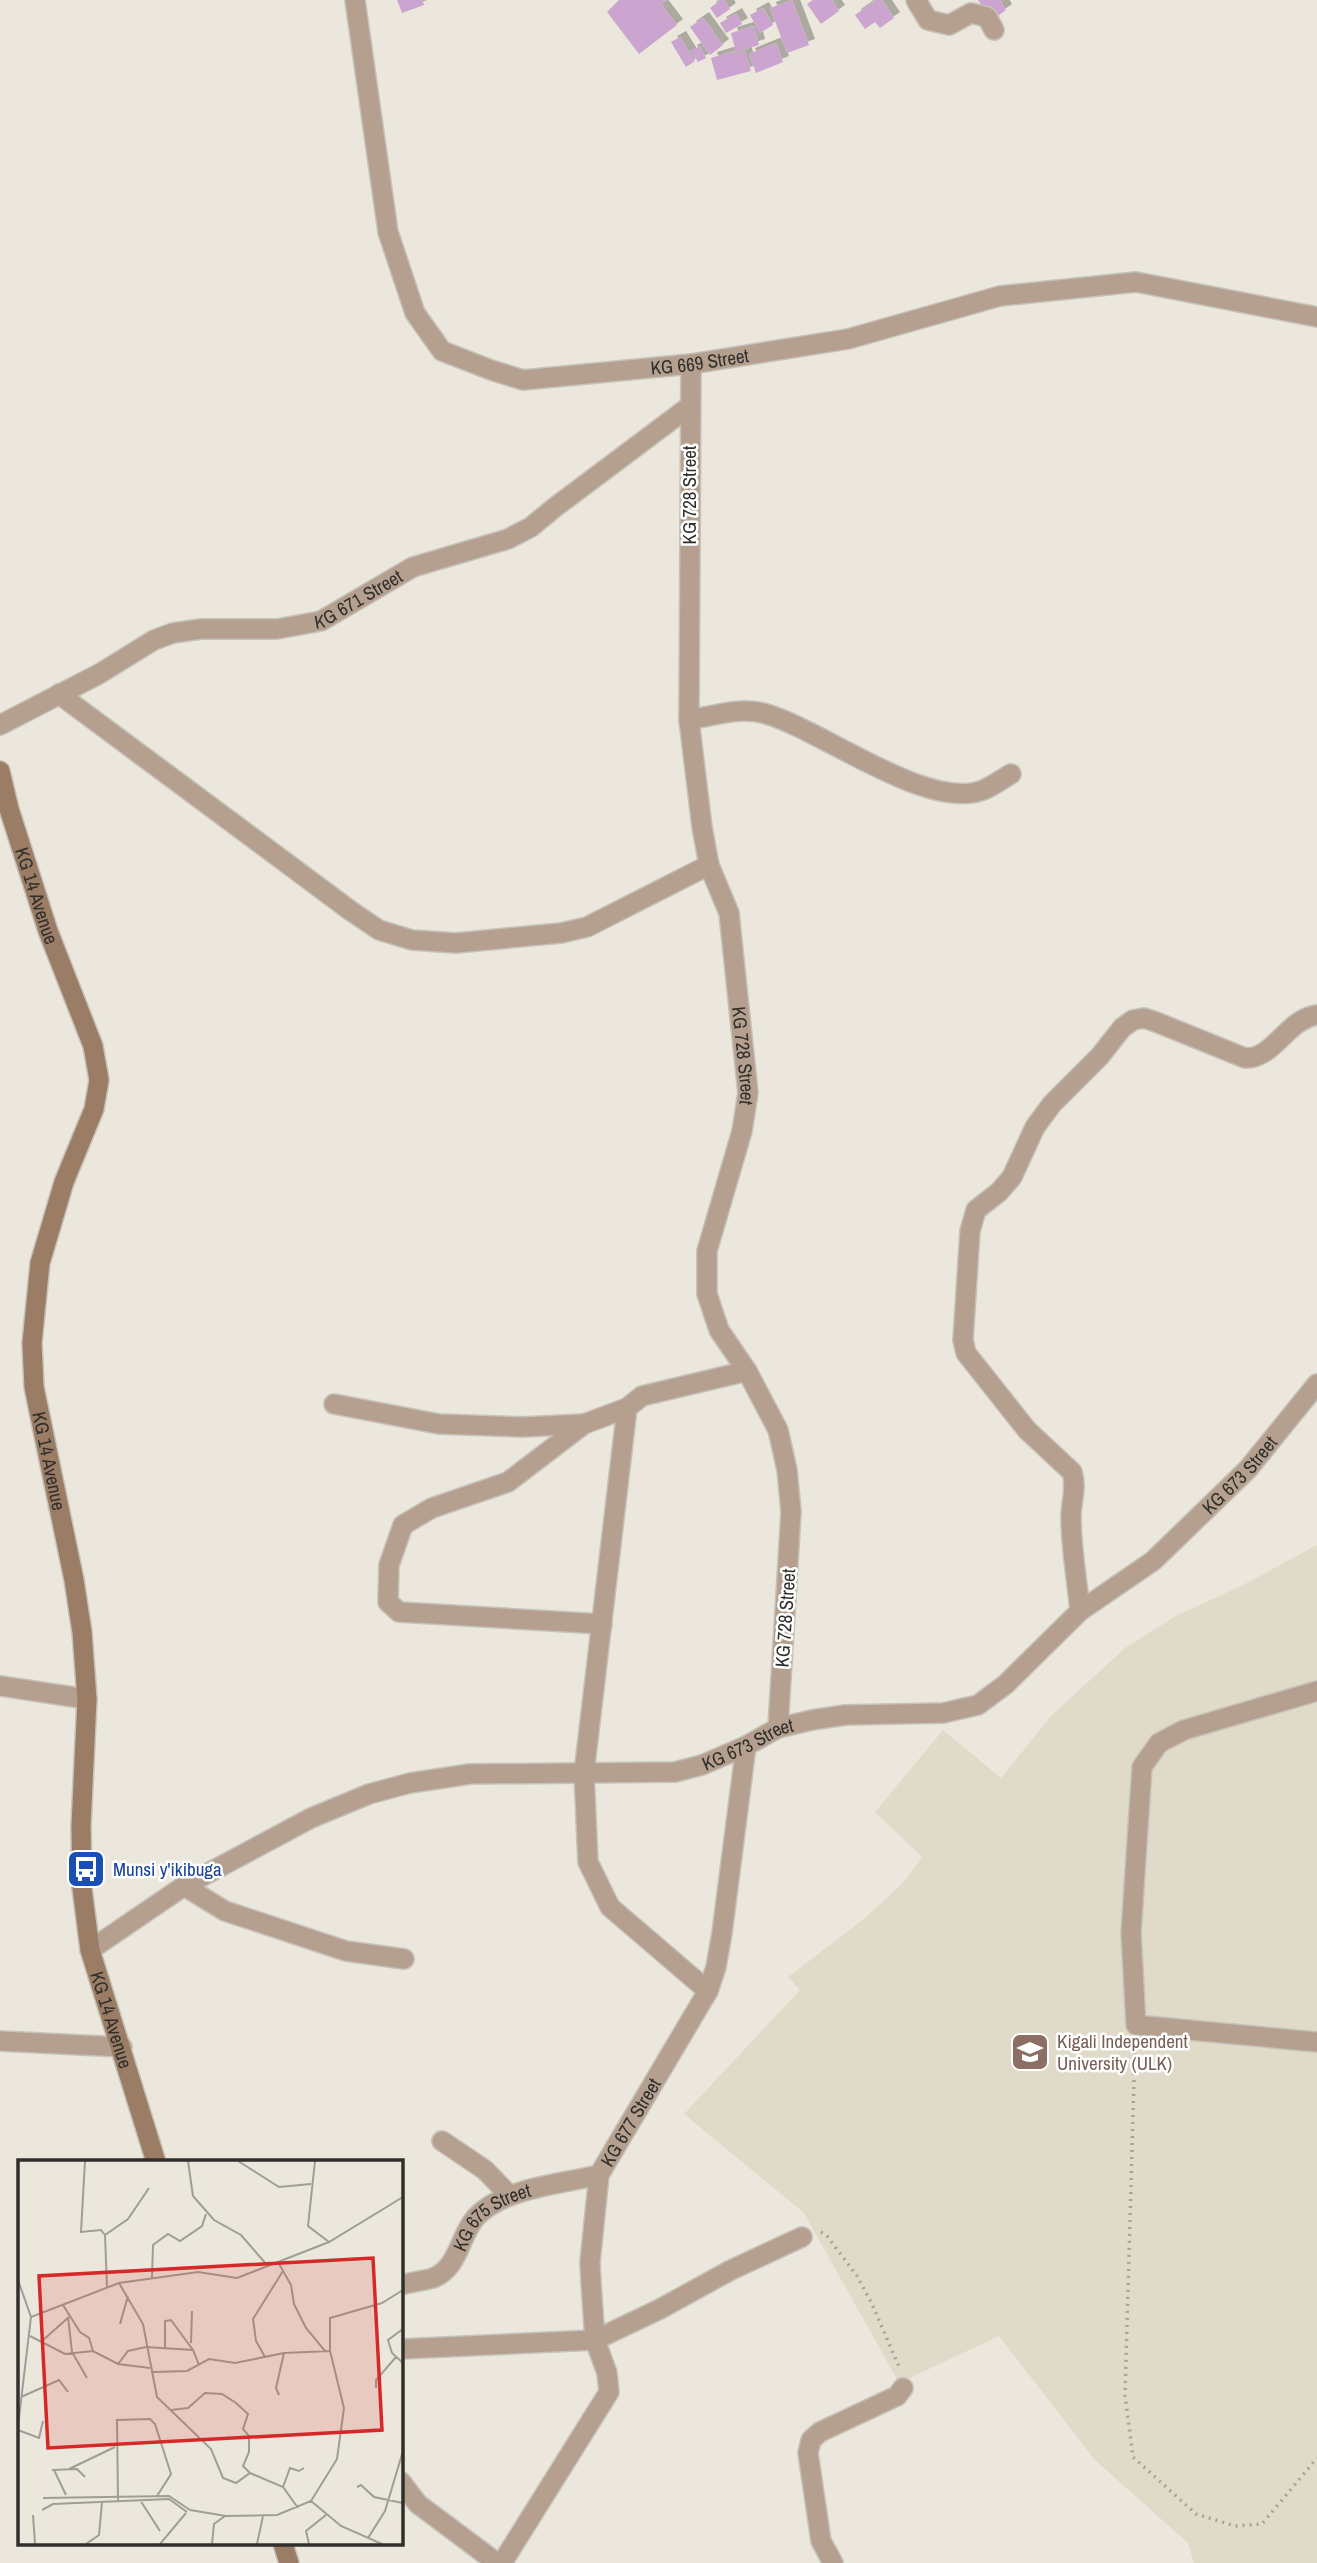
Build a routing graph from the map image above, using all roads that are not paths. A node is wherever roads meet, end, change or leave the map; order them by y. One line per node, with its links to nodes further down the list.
1 (355, 0): 5 (street, KG 669 Street)
2 (916, 0): 3 (street)
3 (994, 30)
4 (1317, 317): 5 (street, KG 669 Street)
5 (691, 364): 6 (street, KG 728 Street)
6 (690, 406): 7 (street, KG 671 Street); 8 (street, KG 728 Street)
7 (59, 694): 9 (street, KG 671 Street); 13 (street)
8 (689, 720): 11 (street); 13 (street, KG 728 Street)
9 (0, 725)
10 (0, 771): 12 (main road, KG 14 Avenue)
11 (1011, 774)
12 (4, 812): 24 (main road, KG 14 Avenue)
13 (709, 865): 15 (street, KG 728 Street)
14 (1317, 1015): 20 (street)
15 (747, 1371): 18 (street); 25 (street, KG 728 Street)
16 (1317, 1384): 20 (street, KG 673 Street)
17 (334, 1404): 19 (street)
18 (627, 1408): 19 (street); 21 (street)
19 (584, 1423): 21 (street)
20 (1080, 1611): 25 (street, KG 673 Street)
21 (602, 1624): 27 (street)
22 (0, 1686): 24 (street)
23 (1317, 1690): 33 (street)
24 (87, 1699): 29 (main road, KG 14 Avenue)
25 (778, 1728): 26 (street, KG 673 Street)
26 (746, 1746): 27 (street, KG 673 Street); 31 (street, KG 677 Street)
27 (584, 1773): 28 (street, KG 673 Street); 31 (street)
28 (184, 1886): 29 (street, KG 673 Street); 30 (street)
29 (90, 1950): 34 (main road, KG 14 Avenue)
30 (404, 1959)
31 (708, 1991): 37 (street, KG 677 Street)
32 (0, 2041): 34 (street)
33 (1317, 2042)
34 (122, 2047): 36 (main road, KG 14 Avenue)
35 (442, 2141): 38 (street)
36 (155, 2160)
37 (598, 2175): 38 (street, KG 675 Street); 41 (street, KG 677 Street)
38 (509, 2195): 40 (street, KG 675 Street)
39 (802, 2237): 41 (street)
40 (402, 2285)
41 (595, 2340): 42 (street); 47 (street, KG 677 Street)
42 (402, 2349)
43 (903, 2388): 48 (street)
44 (402, 2483): 47 (street)
45 (284, 2546): 46 (main road)
46 (289, 2563)
47 (500, 2563)
48 (833, 2563)

